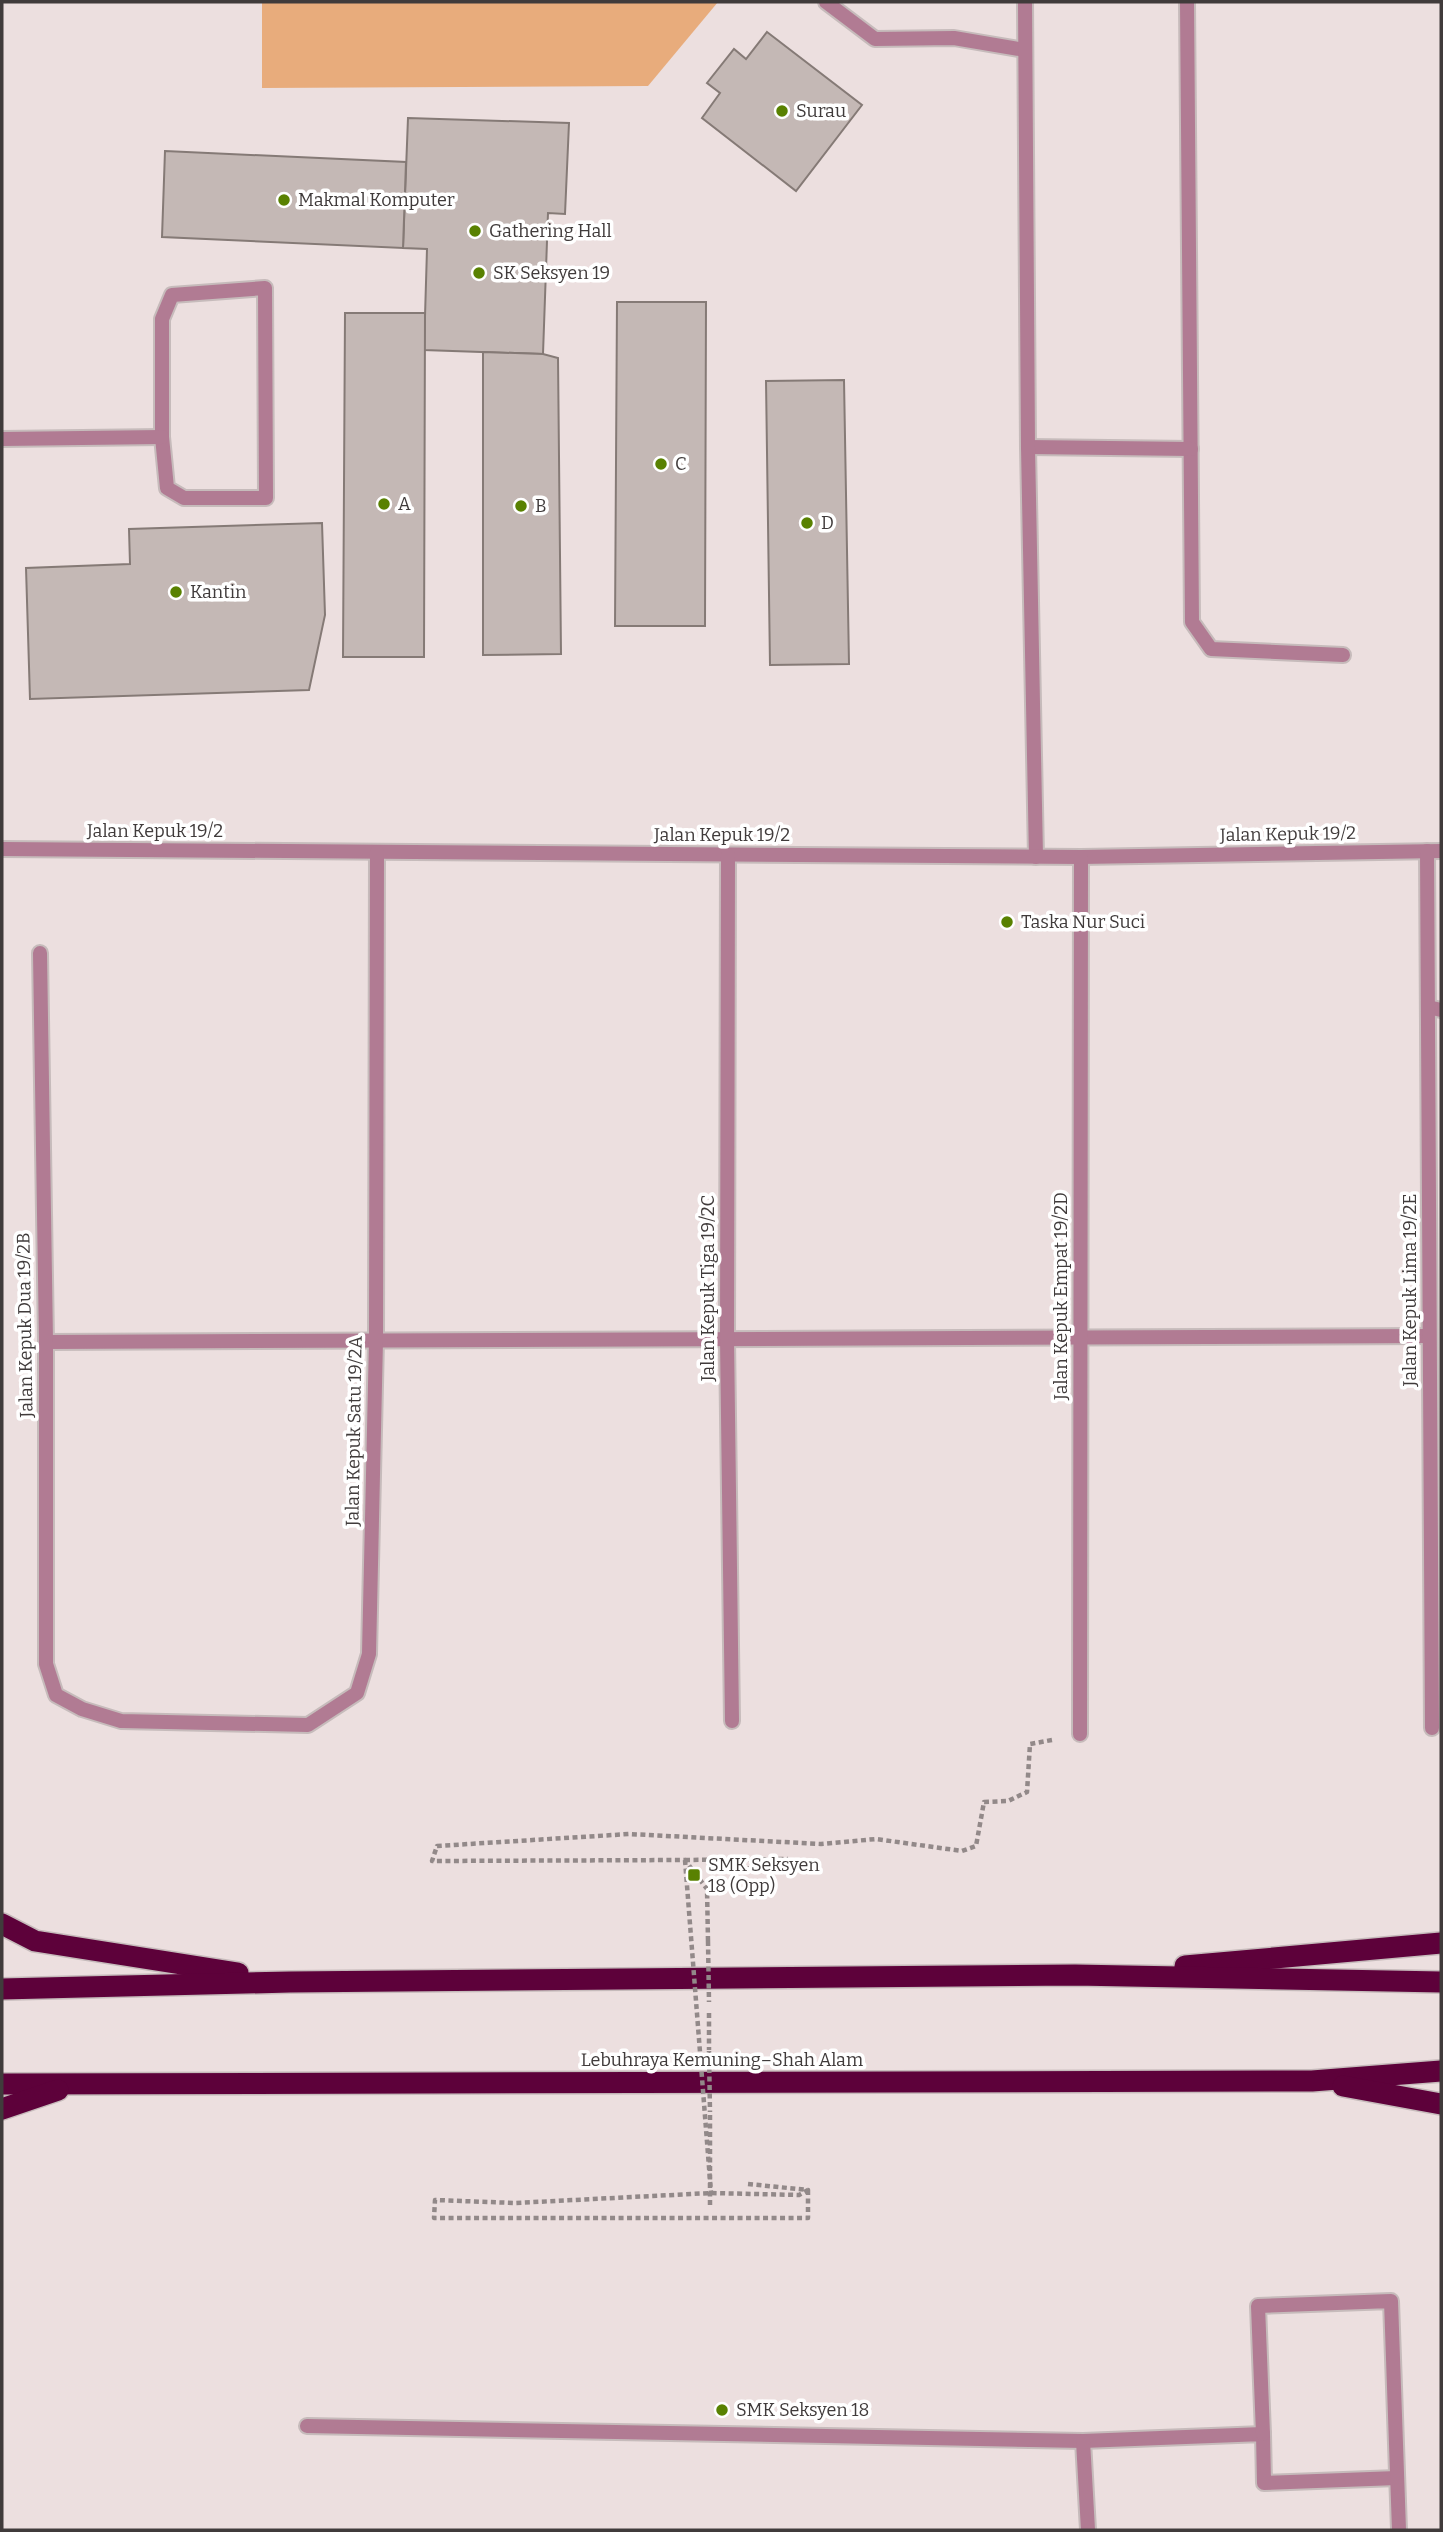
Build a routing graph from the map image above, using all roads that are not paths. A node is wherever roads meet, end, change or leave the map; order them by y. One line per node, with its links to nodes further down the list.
1 (826, 2): 4 (street)
2 (1025, 2): 4 (street)
3 (1187, 2): 8 (street)
4 (1025, 50): 7 (street)
5 (162, 437): 5 (street); 6 (street)
6 (2, 439)
7 (1028, 447): 8 (street); 14 (street)
8 (1191, 449): 9 (street)
9 (1343, 655)
10 (2, 849): 12 (street, Jalan Kepuk 19/2)
11 (1434, 851): 15 (street, Jalan Kepuk 19/2); 17 (street, Jalan Kepuk Lima 19/2E)
12 (377, 852): 13 (street, Jalan Kepuk 19/2); 21 (street, Jalan Kepuk Satu 19/2A)
13 (728, 855): 14 (street, Jalan Kepuk 19/2); 20 (street, Jalan Kepuk Tiga 19/2C)
14 (1036, 857): 15 (street, Jalan Kepuk 19/2)
15 (1081, 857): 19 (street, Jalan Kepuk Empat 19/2D)
16 (40, 953): 22 (street, Jalan Kepuk Dua 19/2B)
17 (1434, 1009): 18 (street, Jalan Kepuk Lima 19/2E)
18 (1429, 1336): 19 (street); 23 (street, Jalan Kepuk Lima 19/2E)
19 (1080, 1338): 20 (street); 27 (street, Jalan Kepuk Empat 19/2D)
20 (727, 1339): 21 (street); 25 (street, Jalan Kepuk Tiga 19/2C)
21 (376, 1340): 22 (street); 24 (street, Jalan Kepuk Satu 19/2A)
22 (46, 1342): 24 (street, Jalan Kepuk Dua 19/2B)
23 (1435, 1479): 26 (street, Jalan Kepuk Lima 19/2E)
24 (56, 1695)
25 (732, 1721)
26 (1432, 1728)
27 (1080, 1734)
28 (2, 1923): 31 (highway)
29 (1441, 1943): 30 (highway)
30 (1075, 1975): 31 (highway); 32 (highway)
31 (290, 1982): 33 (highway)
32 (1441, 1982)
33 (2, 1989)
34 (1441, 2071): 35 (highway, Lebuhraya Kemuning–Shah Alam)
35 (1311, 2081): 37 (highway, Lebuhraya Kemuning–Shah Alam); 38 (highway)
36 (2, 2084): 37 (highway, Lebuhraya Kemuning–Shah Alam)
37 (76, 2084): 39 (highway)
38 (1441, 2104)
39 (2, 2109)
40 (307, 2426): 42 (street)
41 (1263, 2434): 42 (street); 43 (street); 43 (street)
42 (1083, 2441): 44 (street)
43 (1397, 2478): 45 (street)
44 (1088, 2530)
45 (1399, 2530)

